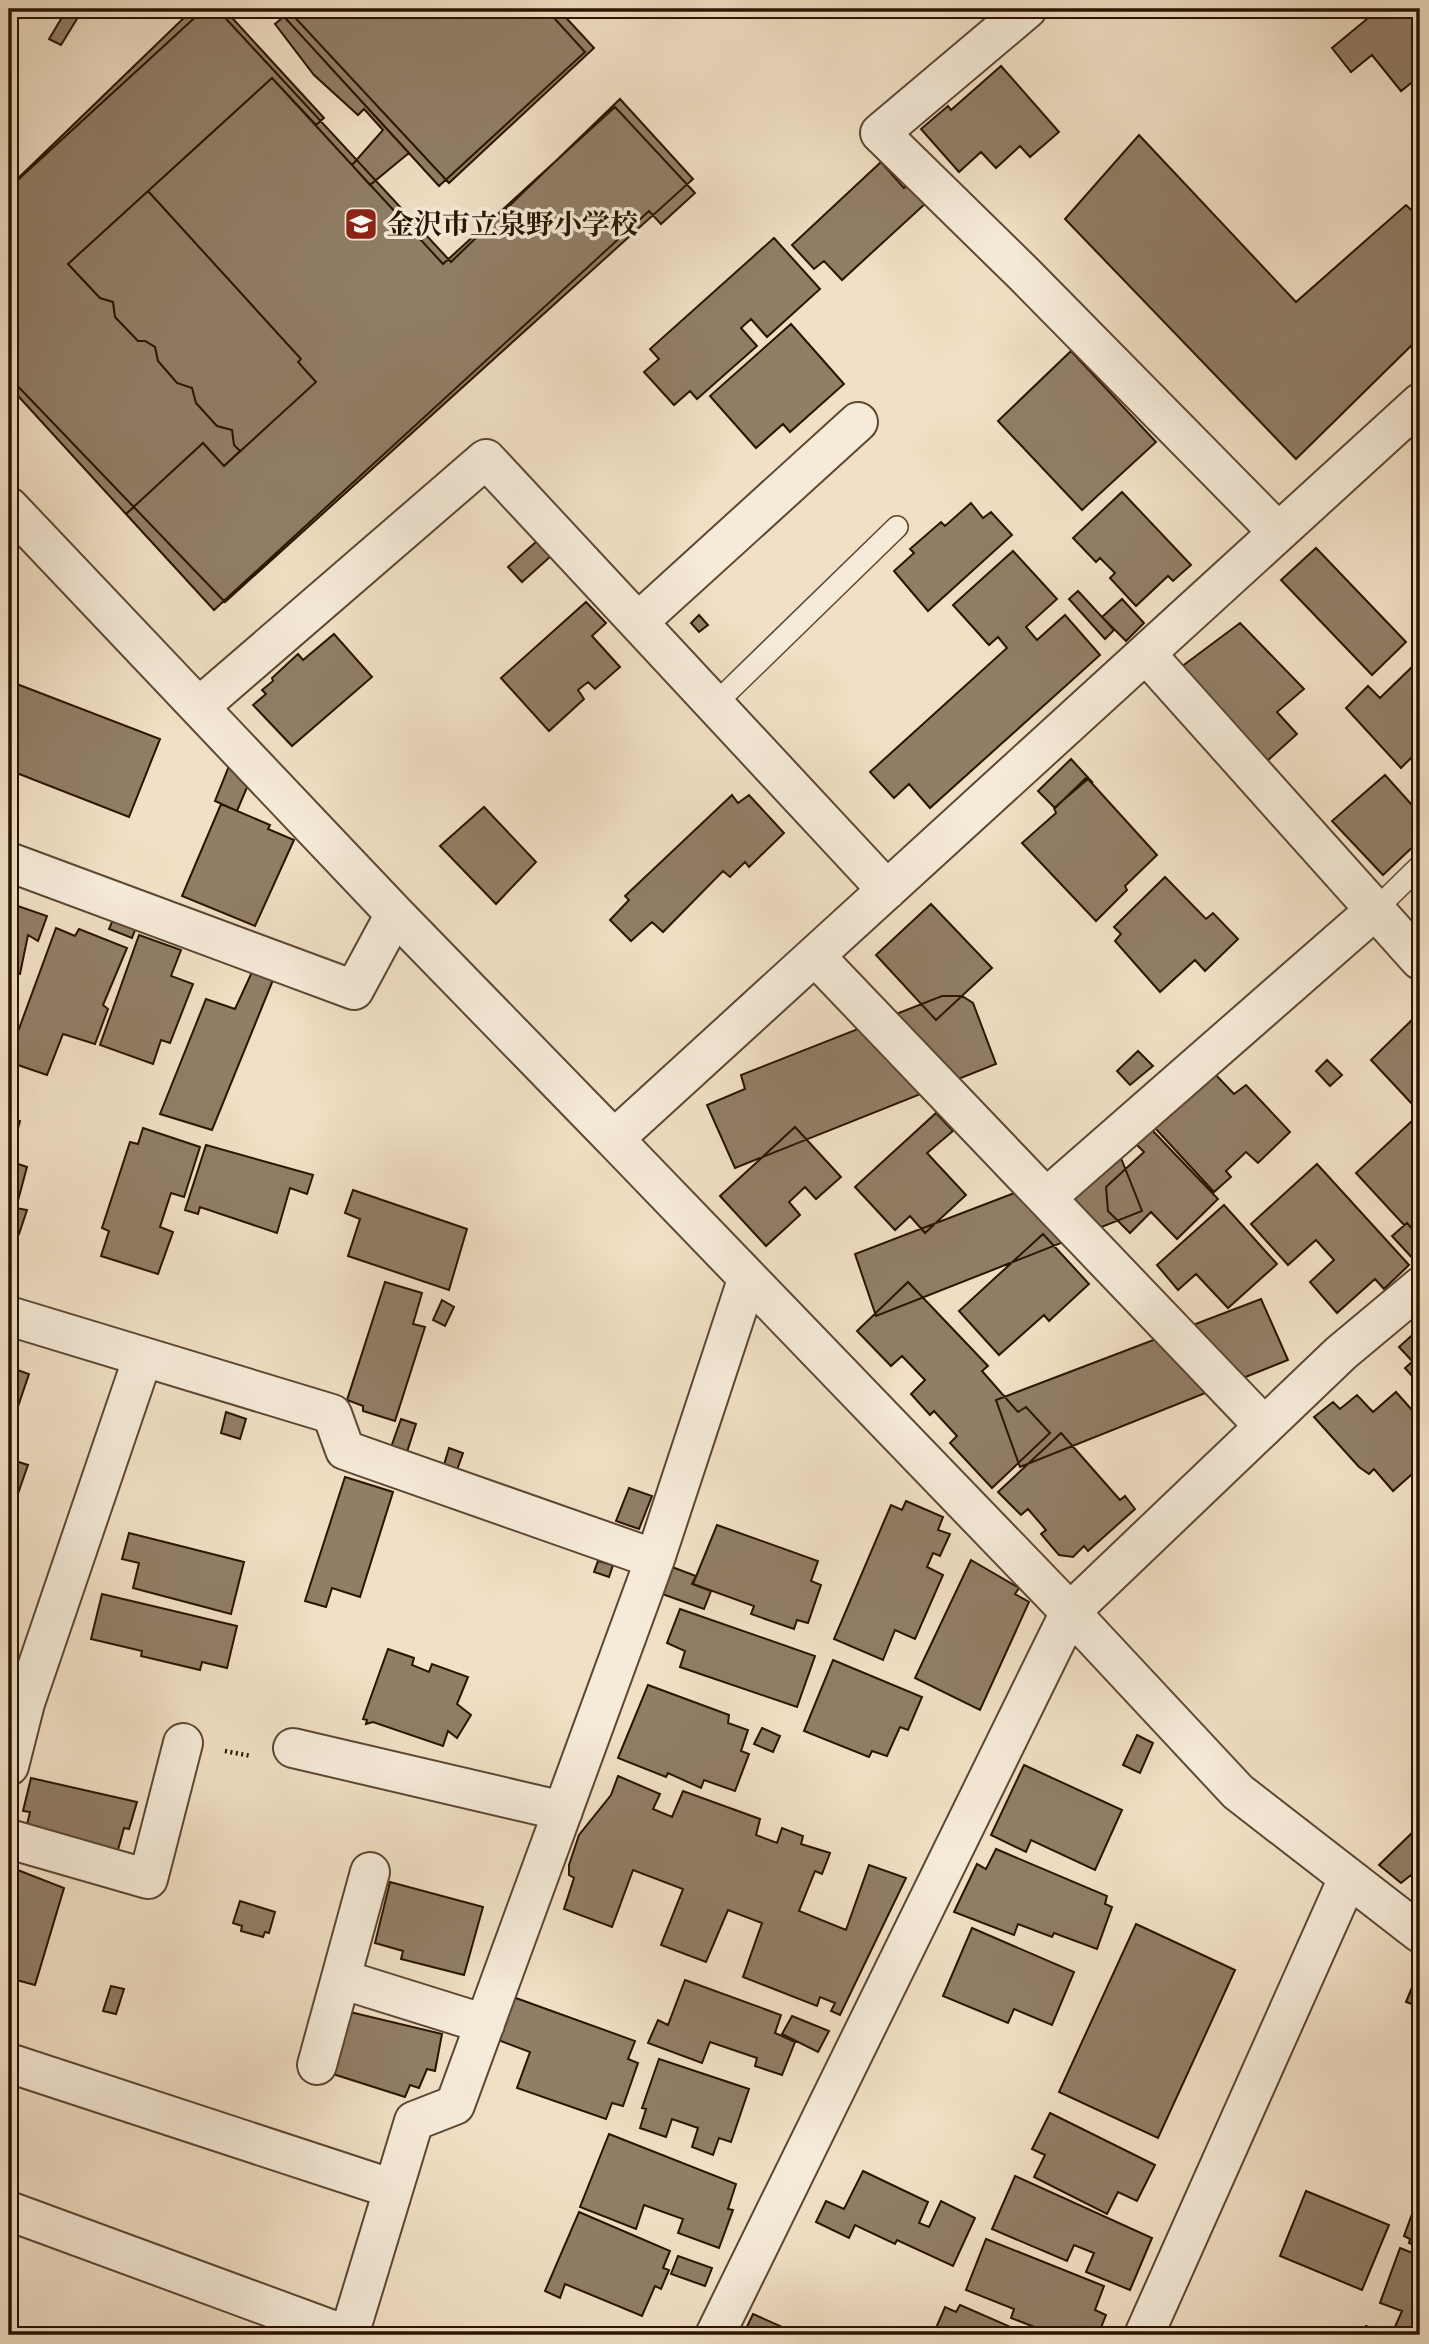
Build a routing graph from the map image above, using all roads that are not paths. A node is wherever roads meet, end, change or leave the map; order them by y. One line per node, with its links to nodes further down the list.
1 (1027, 9): 6 (street)
2 (1420, 403): 6 (street)
3 (858, 422): 7 (street)
4 (9, 507): 10 (street)
5 (897, 527): 9 (lane)
6 (1277, 531): 8 (street)
7 (638, 622): 9 (street); 10 (street)
8 (1147, 655): 13 (street); 14 (street)
9 (715, 704): 13 (street)
10 (199, 707): 15 (street)
11 (9, 862): 15 (street)
12 (1420, 866): 14 (lane)
13 (887, 890): 16 (street)
14 (1374, 911): 17 (street); 19 (street)
15 (395, 914): 18 (street)
16 (815, 956): 18 (street); 19 (street)
17 (1420, 960)
18 (614, 1139): 20 (street)
19 (1046, 1198): 24 (street)
20 (747, 1280): 25 (street); 26 (street)
21 (1420, 1287): 24 (street)
22 (9, 1316): 23 (street)
23 (143, 1357): 25 (street); 27 (street)
24 (1264, 1426): 26 (street)
25 (655, 1559): 31 (street)
26 (1070, 1612): 34 (street); 43 (street)
27 (17, 1701): 30 (street)
28 (183, 1743): 32 (street)
29 (293, 1748): 31 (street)
30 (9, 1766)
31 (563, 1811): 37 (street)
32 (9, 1839)
33 (370, 1872): 36 (street)
34 (1348, 1878): 35 (street); 44 (street)
35 (1420, 1933)
36 (341, 1979): 37 (street); 39 (street)
37 (485, 2024): 40 (street)
38 (9, 2063): 40 (street)
39 (317, 2065)
40 (393, 2189): 42 (street)
41 (9, 2211): 42 (street)
42 (348, 2335)
43 (715, 2335)
44 (1144, 2335)

